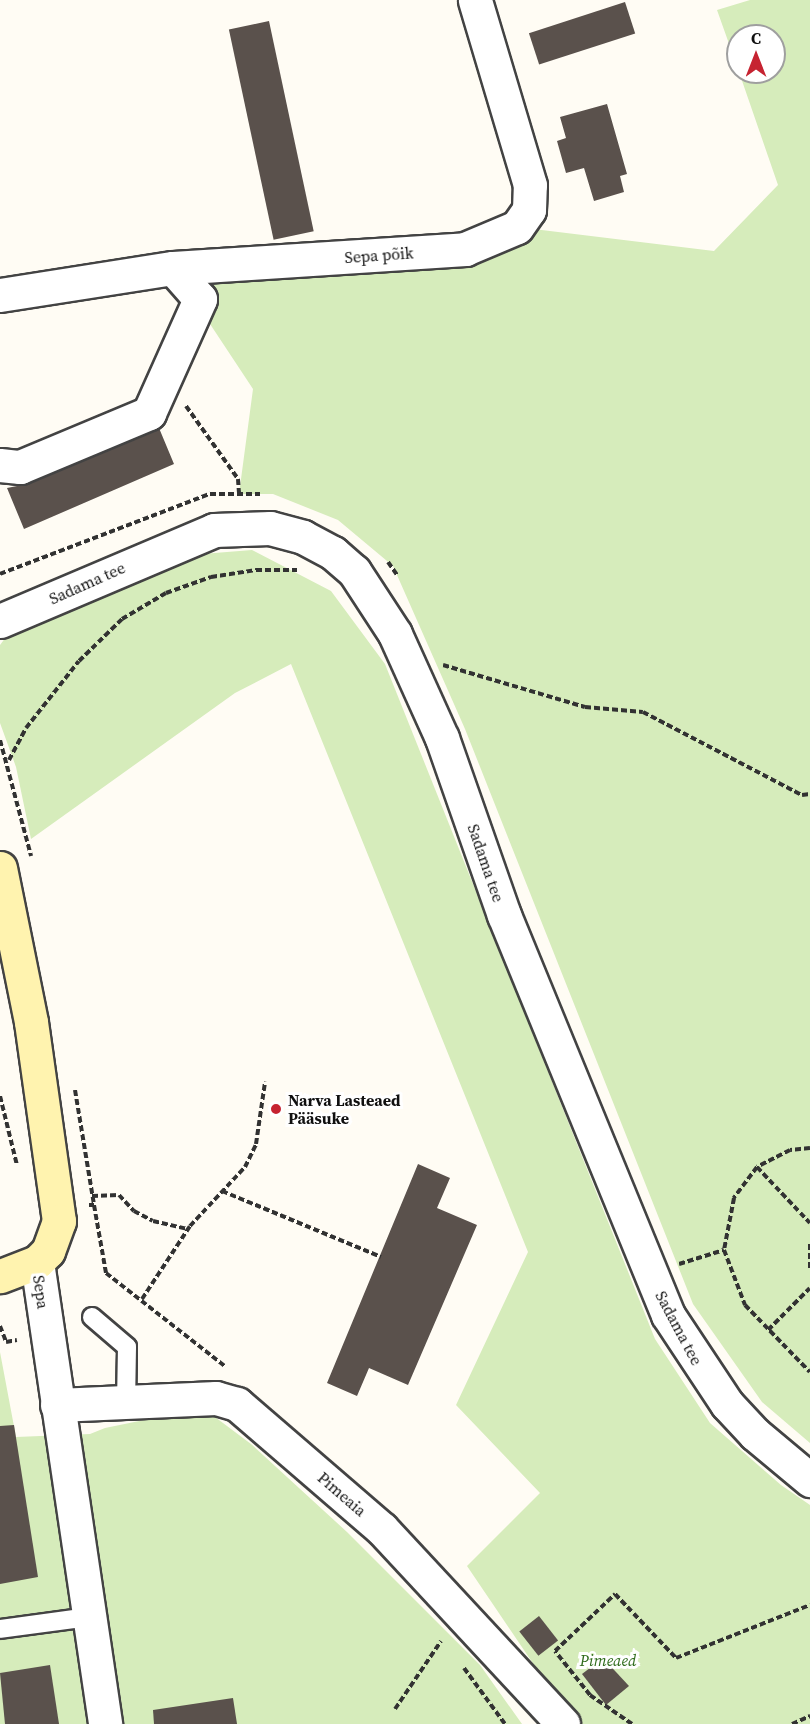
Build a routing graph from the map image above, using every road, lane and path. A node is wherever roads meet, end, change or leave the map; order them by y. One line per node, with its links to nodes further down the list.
1 (475, 0): 2 (street, Sepa põik)
2 (173, 268): 3 (street, Sepa põik); 4 (street)
3 (0, 295)
4 (0, 465)
5 (300, 570): 8 (path)
6 (0, 621): 34 (street, Sadama tee)
7 (434, 662): 9 (path)
8 (0, 740)
9 (810, 794)
10 (0, 868): 23 (street, Sepa)
11 (265, 1082): 16 (path)
12 (0, 1096): 15 (path)
13 (810, 1148): 14 (path)
14 (757, 1167): 18 (path); 21 (path)
15 (18, 1169)
16 (222, 1191): 19 (path); 22 (path)
17 (92, 1196): 19 (path)
18 (810, 1223)
19 (188, 1229): 28 (path)
20 (810, 1244): 25 (path)
21 (724, 1250): 24 (path); 30 (path)
22 (381, 1257)
23 (36, 1262): 26 (street); 33 (street, Sepa)
24 (677, 1264)
25 (810, 1271)
26 (0, 1276)
27 (810, 1288): 30 (path)
28 (142, 1299)
29 (92, 1317): 32 (lane)
30 (768, 1330): 31 (path)
31 (810, 1372)
32 (126, 1402): 33 (street, Pimeaia); 42 (street, Pimeaia)
33 (57, 1405): 36 (street, Sepa)
34 (810, 1480)
35 (810, 1605): 43 (path)
36 (89, 1617): 37 (lane); 41 (street, Sepa)
37 (0, 1629)
38 (441, 1641): 39 (path)
39 (395, 1710)
40 (810, 1716): 44 (path)
41 (105, 1724)
42 (563, 1724)
43 (632, 1724)
44 (792, 1724)

